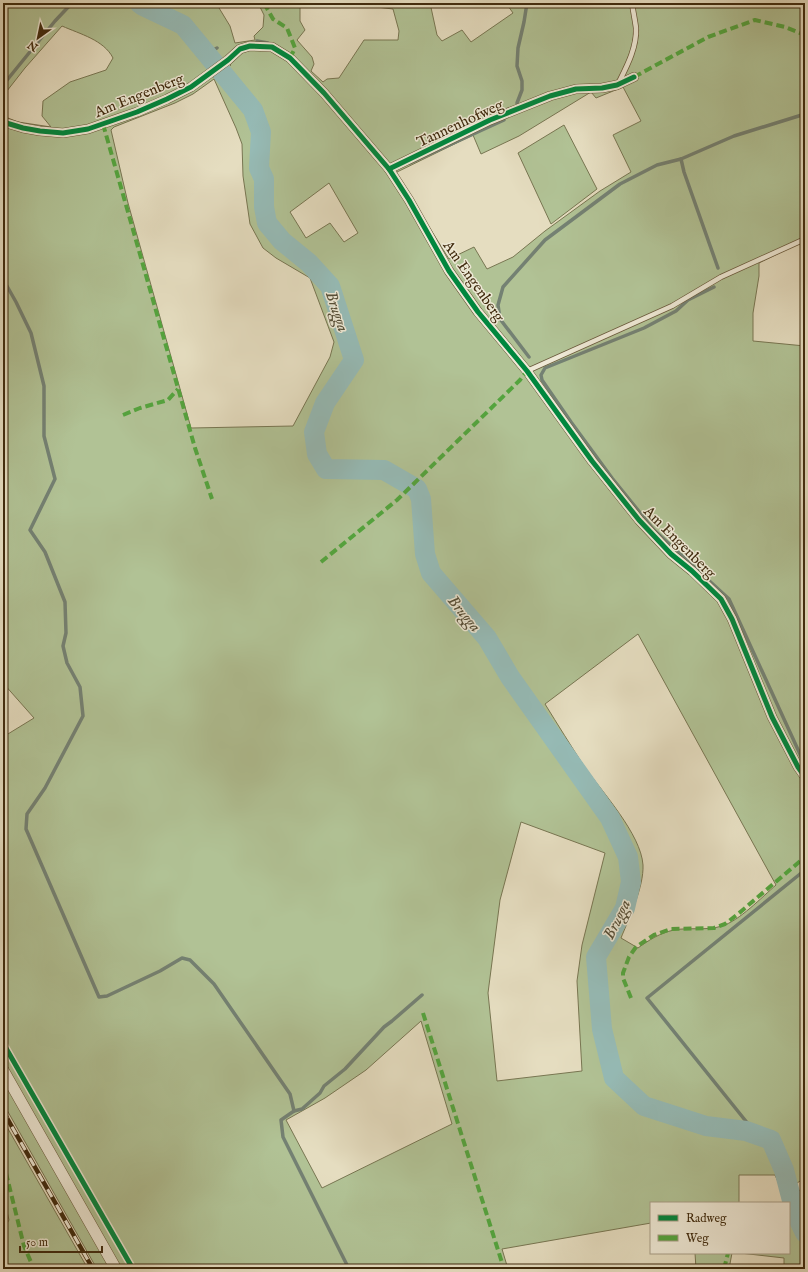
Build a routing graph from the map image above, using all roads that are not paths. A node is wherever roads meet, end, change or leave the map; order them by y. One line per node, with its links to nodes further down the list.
1 (632, 3): 3 (lane)
2 (634, 77): 3 (street, Tannenhofweg)
3 (617, 86): 5 (street, Tannenhofweg)
4 (3, 122): 5 (street, Am Engenberg)
5 (390, 170): 7 (street, Am Engenberg)
6 (805, 239): 7 (lane)
7 (527, 371): 8 (street, Am Engenberg)
8 (805, 777)
9 (3, 1070): 10 (street)
10 (116, 1269)

